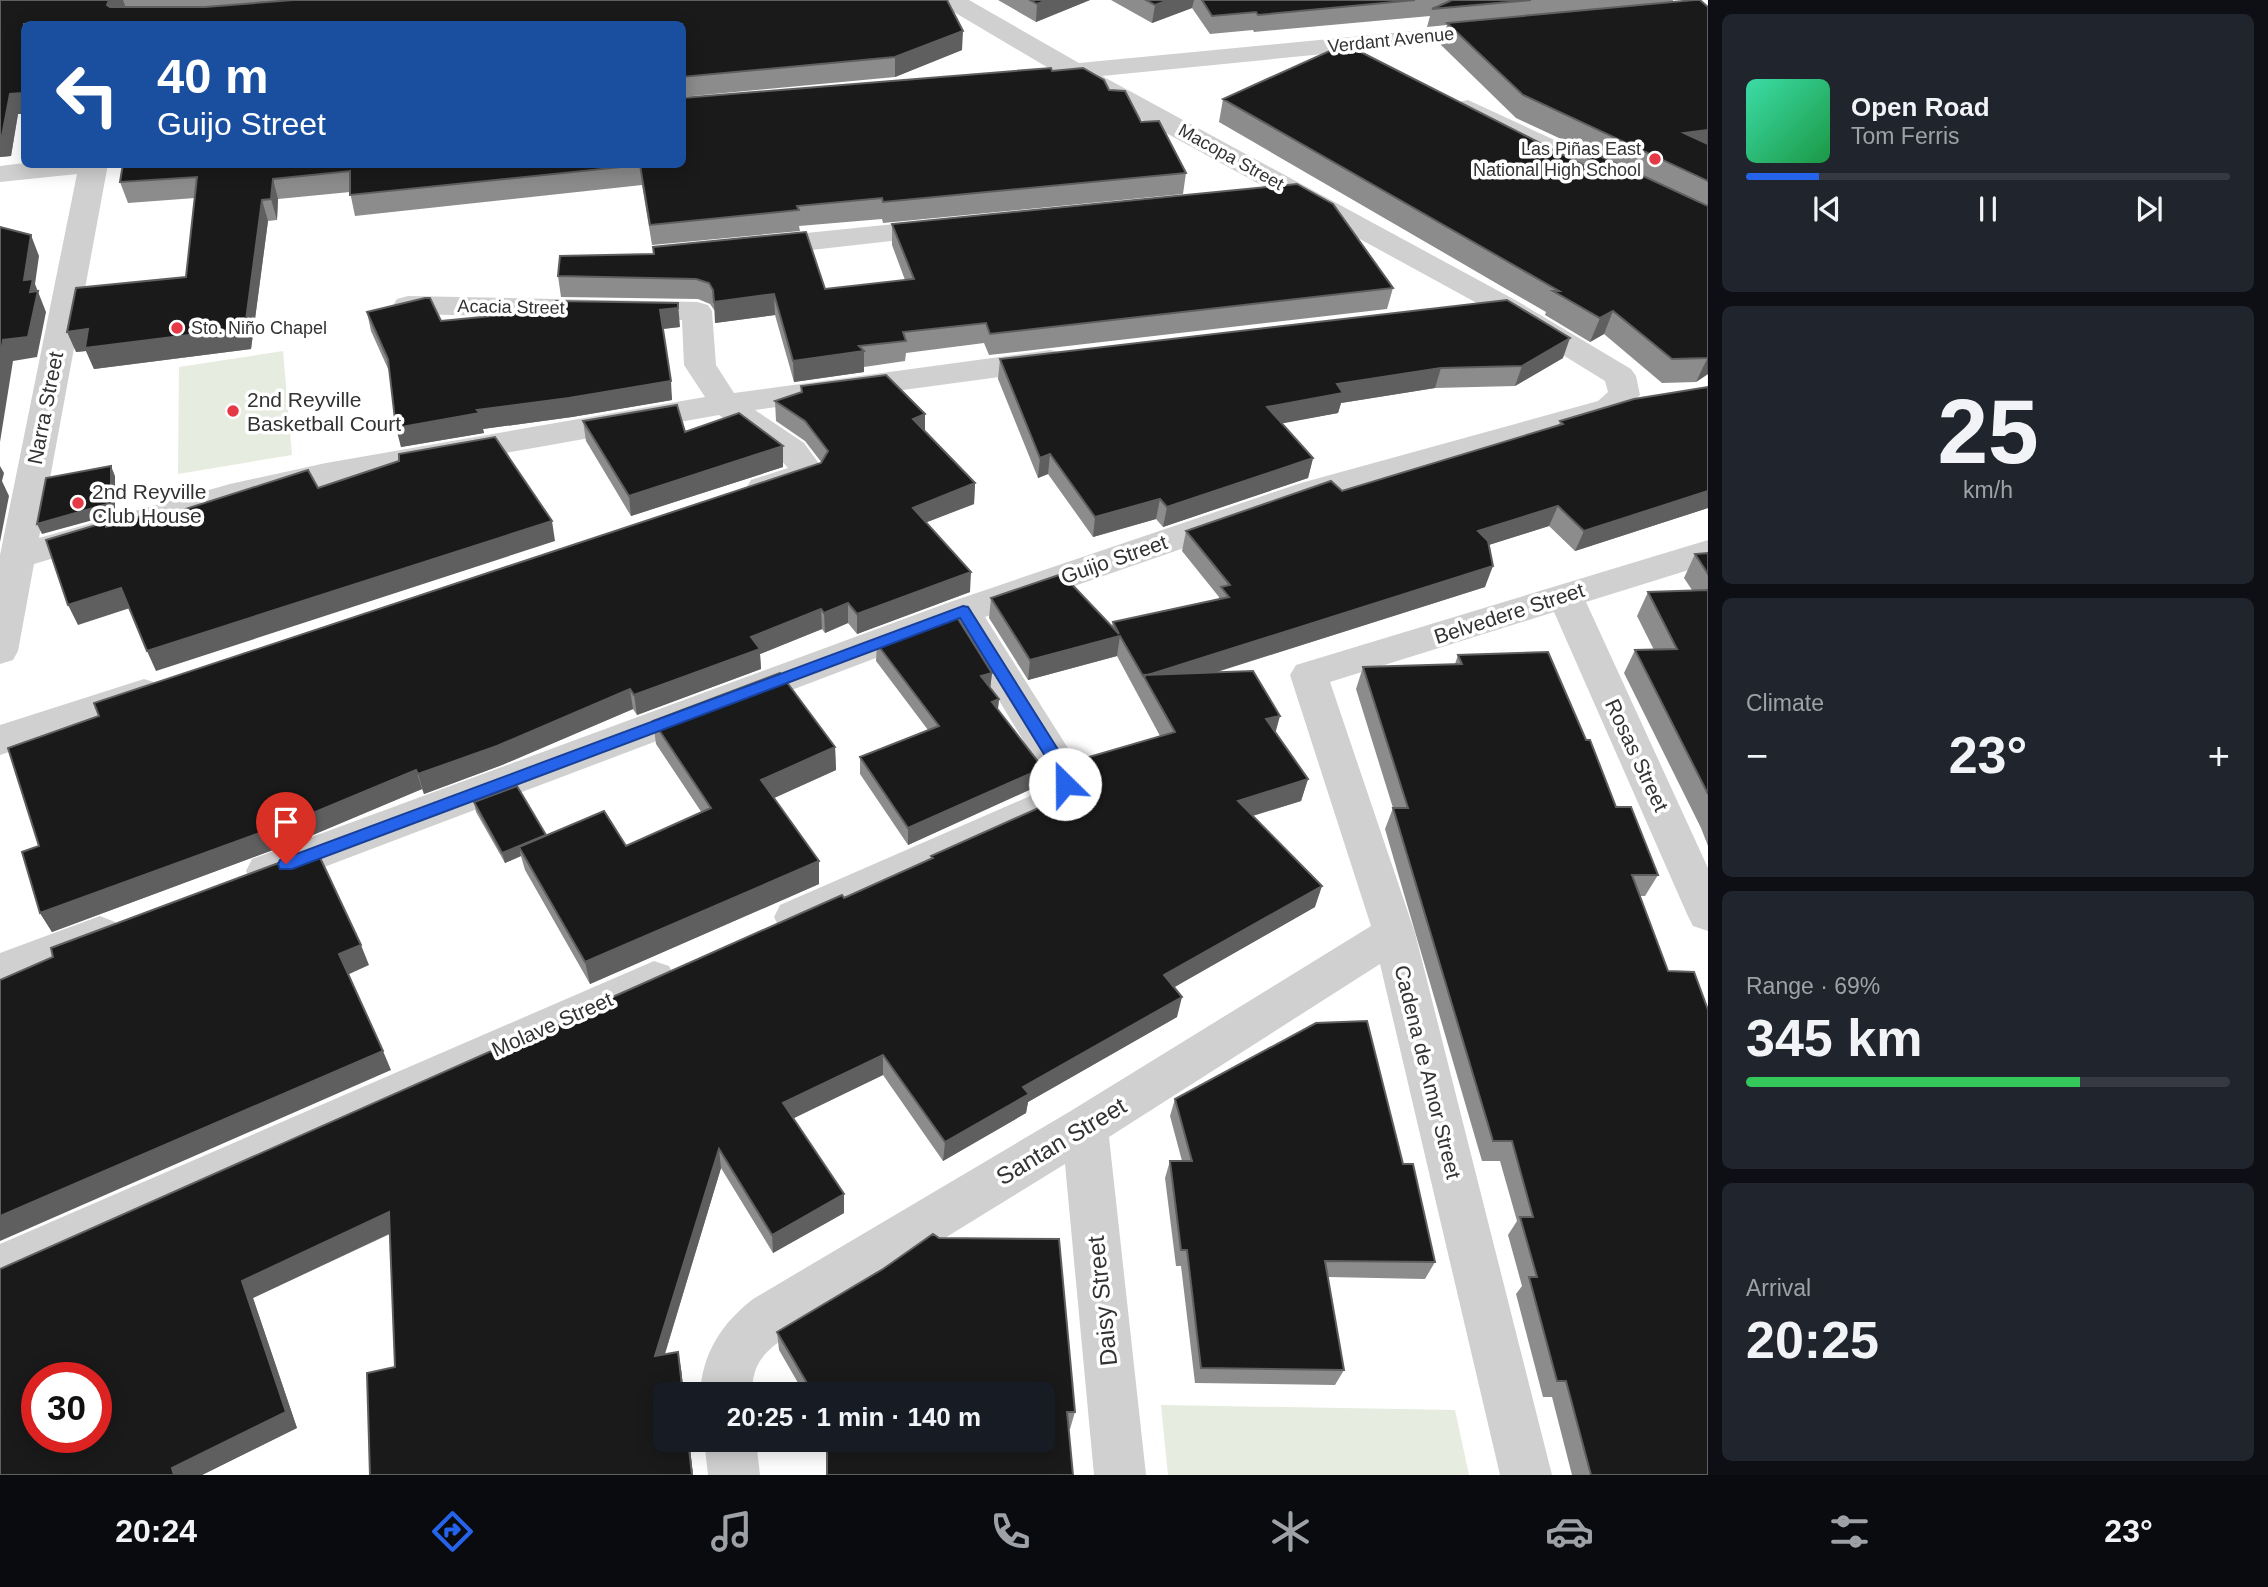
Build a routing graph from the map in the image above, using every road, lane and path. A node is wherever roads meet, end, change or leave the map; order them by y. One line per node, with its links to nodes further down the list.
1 (951, 0): 5 (street, Macopa Street)
2 (1516, 29): 3 (street, Verdant Avenue)
3 (1337, 46): 4 (street); 5 (street, Verdant Avenue)
4 (1385, 69)
5 (1075, 71): 6 (street, Verdant Avenue); 11 (street, Macopa Street)
6 (1034, 75)
7 (1446, 97): 13 (street)
8 (63, 168): 10 (street)
9 (93, 168): 24 (street, Narra Street)
10 (0, 174)
11 (1297, 193): 12 (street); 17 (street, Macopa Street)
12 (1255, 197)
13 (1708, 222)
14 (968, 226): 15 (street)
15 (735, 249)
16 (408, 305): 21 (street, Acacia Street)
17 (1506, 307): 18 (street); 20 (street, Macopa Street)
18 (1452, 313)
19 (1084, 356): 21 (street)
20 (1620, 376): 26 (street, Guijo Street)
21 (725, 404): 22 (street); 24 (street)
22 (729, 499)
23 (1708, 552): 25 (street, Belvedere Street)
24 (16, 557): 27 (street, Narra Street)
25 (1565, 596): 28 (street, Belvedere Street); 32 (street, Rosas Street)
26 (963, 611): 31 (street, Guijo Street); 34 (street)
27 (0, 651)
28 (1310, 675): 35 (street, Cadena de Amor Street)
29 (172, 683): 30 (street)
30 (0, 740)
31 (234, 884)
32 (1708, 914)
33 (130, 923): 37 (street)
34 (762, 931)
35 (1394, 933): 38 (street, Santan Street); 44 (street, Cadena de Amor Street)
36 (686, 965): 39 (street, Molave Street)
37 (0, 972)
38 (1085, 1127): 40 (street, Santan Street); 43 (street, Daisy Street)
39 (0, 1268)
40 (729, 1374)
41 (731, 1452): 42 (street)
42 (734, 1475)
43 (1120, 1475)
44 (1526, 1475)

